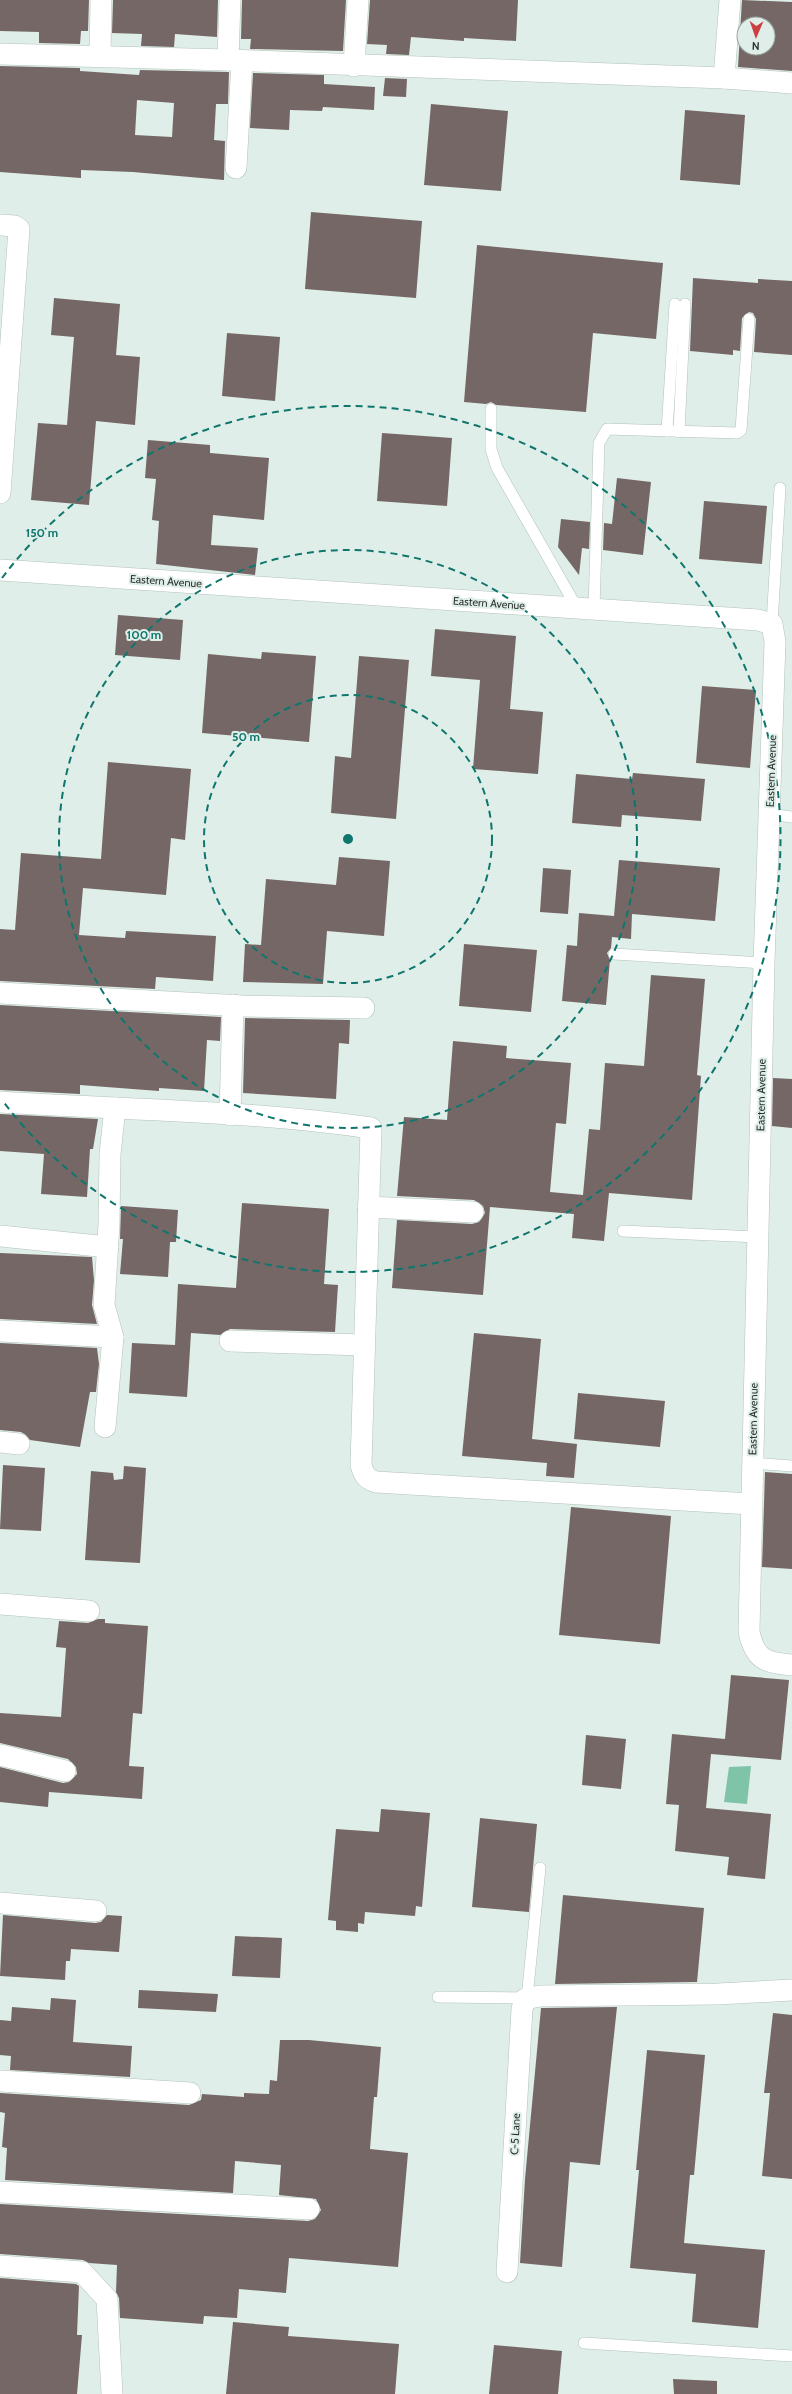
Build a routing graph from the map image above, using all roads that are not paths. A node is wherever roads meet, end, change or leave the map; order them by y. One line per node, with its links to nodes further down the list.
1 (101, 0): 6 (street)
2 (230, 0): 7 (street)
3 (358, 0): 8 (street)
4 (730, 0): 9 (street)
5 (0, 54): 6 (street)
6 (100, 56): 7 (street)
7 (235, 60): 8 (street); 11 (street)
8 (354, 66): 9 (street)
9 (724, 78): 10 (street)
10 (792, 83)
11 (236, 168)
12 (0, 225): 18 (street)
13 (749, 319): 16 (lane)
14 (491, 409): 20 (lane)
15 (667, 431): 16 (lane); 16 (lane); 20 (lane)
16 (679, 432)
17 (780, 488): 21 (lane)
18 (0, 492)
19 (0, 570): 20 (street, Eastern Avenue)
20 (585, 609): 21 (street, Eastern Avenue)
21 (772, 624): 22 (street, Eastern Avenue)
22 (769, 814): 23 (lane); 25 (street, Eastern Avenue)
23 (792, 817)
24 (614, 954): 25 (lane)
25 (764, 963): 36 (street, Eastern Avenue)
26 (0, 993): 27 (street)
27 (233, 1006): 28 (street); 31 (street)
28 (364, 1008)
29 (0, 1102): 30 (street)
30 (115, 1108): 31 (street); 37 (street)
31 (230, 1115): 32 (street)
32 (368, 1207): 33 (street); 41 (street)
33 (473, 1212)
34 (623, 1231): 36 (lane)
35 (0, 1236): 37 (street)
36 (757, 1237): 43 (street, Eastern Avenue)
37 (108, 1247): 39 (street)
38 (0, 1331): 39 (street)
39 (113, 1337): 42 (street)
40 (230, 1341): 41 (street)
41 (364, 1345): 45 (street)
42 (104, 1427)
43 (752, 1463): 44 (lane); 45 (street, Eastern Avenue)
44 (792, 1466)
45 (751, 1504): 48 (street, Eastern Avenue)
46 (0, 1604): 47 (street)
47 (89, 1610)
48 (792, 1665)
49 (0, 1755): 50 (street)
50 (65, 1771)
51 (540, 1868): 56 (lane, C-5 Lane)
52 (0, 1903): 53 (street)
53 (96, 1911)
54 (792, 1990): 56 (street)
55 (438, 1997): 56 (lane)
56 (527, 1998): 62 (street, C-5 Lane)
57 (0, 2081): 58 (street)
58 (190, 2093)
59 (0, 2192): 60 (street)
60 (309, 2209)
61 (0, 2266): 65 (street)
62 (507, 2272)
63 (584, 2343): 64 (lane)
64 (792, 2356)
65 (112, 2394)

